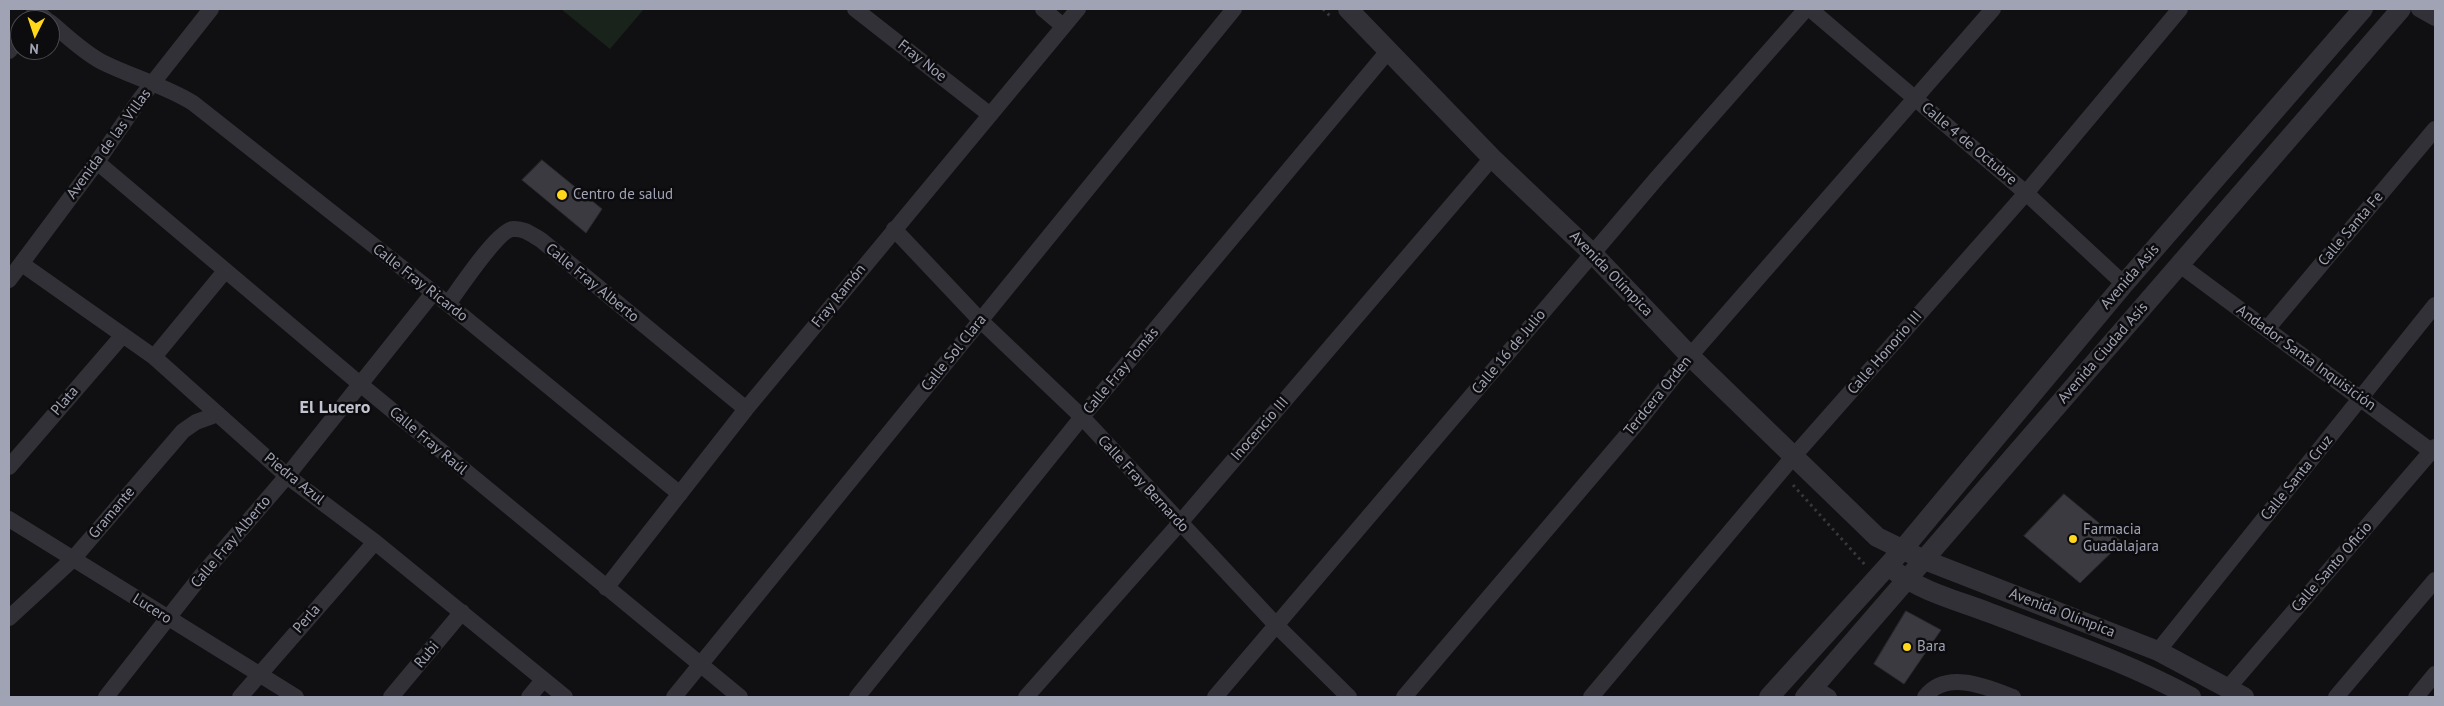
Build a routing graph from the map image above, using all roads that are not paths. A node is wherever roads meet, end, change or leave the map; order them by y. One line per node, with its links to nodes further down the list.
1 (211, 9): 18 (street, Avenida de las Villas)
2 (854, 9): 20 (street, Fray Noe)
3 (1043, 9): 15 (street)
4 (1078, 9): 15 (street, Fray Ramón)
5 (1234, 9): 35 (street, Calle Sol Clara)
6 (1348, 9): 17 (street, Avenida Olímpica)
7 (1806, 9): 26 (street, Calle 16 de Julio)
8 (1810, 9): 19 (street, Calle 4 de Octubre)
9 (1993, 9): 19 (street, Terdcera Orden)
10 (2180, 9): 24 (street, Calle Honorio III)
11 (2363, 9): 31 (street, Avenida Asís)
12 (2401, 9): 28 (street, Avenida Ciudad Asís)
13 (2419, 9): 14 (street)
14 (2435, 18)
15 (1063, 26): 20 (street, Fray Ramón)
16 (60, 30): 18 (street, Calle Fray Ricardo)
17 (1389, 50): 22 (street, Avenida Olímpica); 44 (street, Calle Fray Tomás)
18 (153, 83): 23 (street, Avenida de las Villas); 32 (street, Calle Fray Ricardo)
19 (1916, 99): 24 (street, Calle 4 de Octubre); 38 (street, Terdcera Orden)
20 (989, 114): 25 (street, Fray Ramón)
21 (2435, 128): 36 (street, Calle Santa Fe)
22 (1492, 158): 26 (street, Avenida Olímpica); 51 (street, Inocencio III)
23 (97, 162): 27 (street, Avenida de las Villas); 29 (street, Calle Fray Raúl)
24 (2026, 193): 31 (street, Calle 4 de Octubre); 46 (street, Calle Honorio III)
25 (894, 230): 35 (street, Calle Fray Bernardo); 42 (street, Fray Ramón)
26 (1593, 254): 38 (street, Avenida Olímpica); 64 (street, Calle 16 de Julio)
27 (22, 264): 30 (street, Avenida de las Villas); 37 (street, Piedra Azul)
28 (2180, 264): 36 (street, Andador Santa Inquisición); 56 (street, Avenida Ciudad Asís)
29 (225, 271): 39 (street); 40 (street, Calle Fray Raúl)
30 (9, 280)
31 (2124, 284): 54 (street, Avenida Asís)
32 (433, 294): 33 (street, Calle Fray Ricardo); 40 (street, Calle Fray Alberto)
33 (448, 304): 42 (street, Calle Fray Alberto); 49 (street, Calle Fray Ricardo)
34 (2435, 305): 41 (street, Calle Santa Cruz)
35 (980, 320): 44 (street, Calle Fray Bernardo); 66 (street, Calle Sol Clara)
36 (2267, 329): 41 (street, Andador Santa Inquisición)
37 (123, 335): 39 (street, Piedra Azul); 47 (street, Plata)
38 (1690, 356): 46 (street, Avenida Olímpica); 84 (street, Terdcera Orden)
39 (154, 357): 43 (street, Piedra Azul)
40 (360, 384): 48 (street, Calle Fray Alberto); 60 (street, Calle Fray Raúl)
41 (2361, 398): 45 (street, Andador Santa Inquisición); 65 (street, Calle Santa Cruz)
42 (746, 409): 49 (street, Fray Ramón)
43 (218, 414): 48 (street, Piedra Azul); 55 (street, Gramante)
44 (1082, 418): 51 (street, Calle Fray Bernardo); 80 (street, Calle Fray Tomás)
45 (2433, 449): 70 (street, Calle Santo Oficio)
46 (1793, 458): 52 (street, Avenida Olímpica); 85 (street, Calle Honorio III)
47 (9, 467)
48 (287, 476): 53 (street, Piedra Azul); 63 (street, Calle Fray Alberto)
49 (680, 494): 60 (street, Fray Ramón)
50 (9, 519): 55 (street, Lucero)
51 (1179, 524): 64 (street, Calle Fray Bernardo); 81 (street, Inocencio III)
52 (1877, 537): 54 (street, Avenida Olímpica); 57 (street, Avenida Olímpica)
53 (375, 542): 61 (street, Piedra Azul); 67 (street, Perla)
54 (1902, 549): 56 (street, Avenida Olímpica); 57 (street)
55 (73, 559): 62 (street, Gramante); 63 (street, Lucero)
56 (1922, 559): 58 (street, Avenida Ciudad Asís); 65 (street, Avenida Olímpica)
57 (1887, 565): 58 (street, Avenida Olímpica); 86 (street)
58 (1906, 579): 71 (street, Avenida Ciudad Asís); 89 (street, Avenida Olímpica)
59 (2435, 580): 90 (street)
60 (606, 588): 66 (street, Calle Fray Raúl)
61 (462, 612): 69 (street, Piedra Azul); 75 (street, Rubi)
62 (9, 618)
63 (168, 620): 67 (street, Lucero); 72 (street, Calle Fray Alberto)
64 (1277, 626): 82 (street, Calle 16 de Julio); 83 (street, Calle Fray Bernardo)
65 (2158, 650): 70 (street, Avenida Olímpica)
66 (700, 665): 78 (street, Calle Sol Clara); 79 (street, Calle Fray Raúl)
67 (259, 674): 73 (street, Perla); 74 (street, Lucero)
68 (2435, 674): 91 (street)
69 (543, 680): 76 (street); 77 (street, Piedra Azul)
70 (2236, 693)
71 (1815, 694)
72 (106, 697)
73 (240, 697)
74 (296, 697)
75 (391, 697)
76 (529, 697)
77 (565, 697)
78 (674, 697)
79 (740, 697)
80 (857, 697)
81 (1026, 697)
82 (1215, 697)
83 (1350, 697)
84 (1404, 697)
85 (1591, 697)
86 (1769, 697)
87 (1925, 697): 88 (street)
88 (2013, 697)
89 (2190, 697)
90 (2336, 697)
91 (2416, 697)

